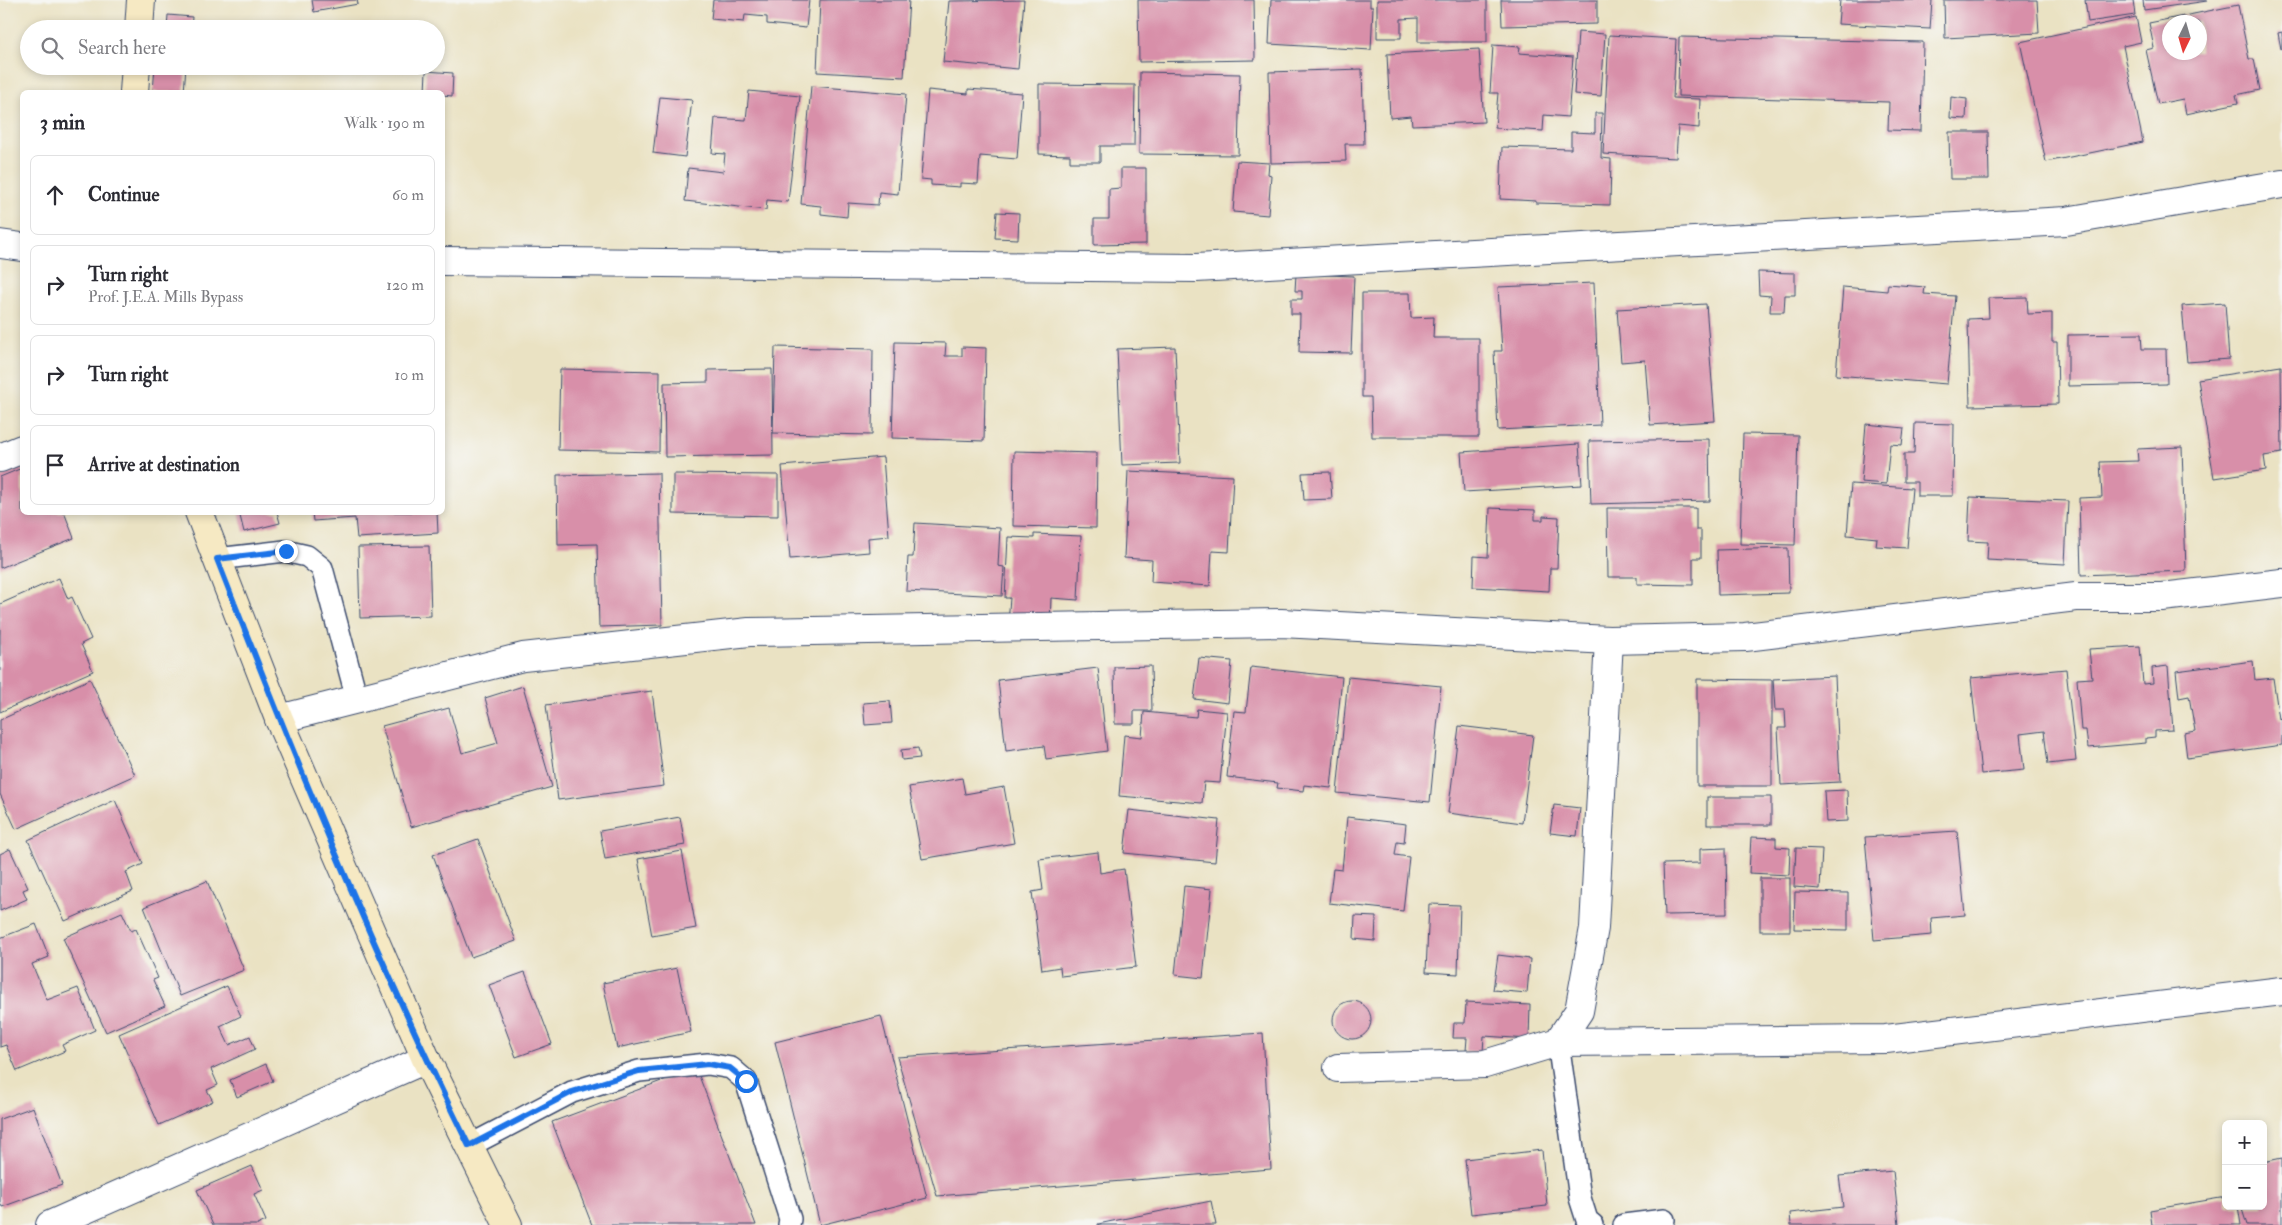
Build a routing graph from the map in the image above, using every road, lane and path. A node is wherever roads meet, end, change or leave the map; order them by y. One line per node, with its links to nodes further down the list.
1 (141, 0): 2 (street)
2 (139, 20)
3 (135, 75): 4 (street)
4 (134, 90)
5 (2282, 184): 8 (street)
6 (0, 244): 7 (street)
7 (20, 247)
8 (445, 261)
9 (20, 450): 10 (street)
10 (0, 458)
11 (201, 515): 12 (street)
12 (217, 559): 15 (lane); 16 (street)
13 (2282, 582): 14 (street)
14 (1609, 640): 15 (street); 18 (street)
15 (357, 699): 16 (street)
16 (279, 719): 19 (street)
17 (2282, 991): 18 (street)
18 (1558, 1042): 20 (street); 26 (lane)
19 (426, 1059): 21 (street); 23 (street)
20 (1338, 1068)
21 (469, 1146): 24 (street); 25 (lane)
22 (1664, 1220): 27 (lane)
23 (50, 1225)
24 (508, 1225)
25 (789, 1225)
26 (1593, 1225)
27 (1624, 1225)

